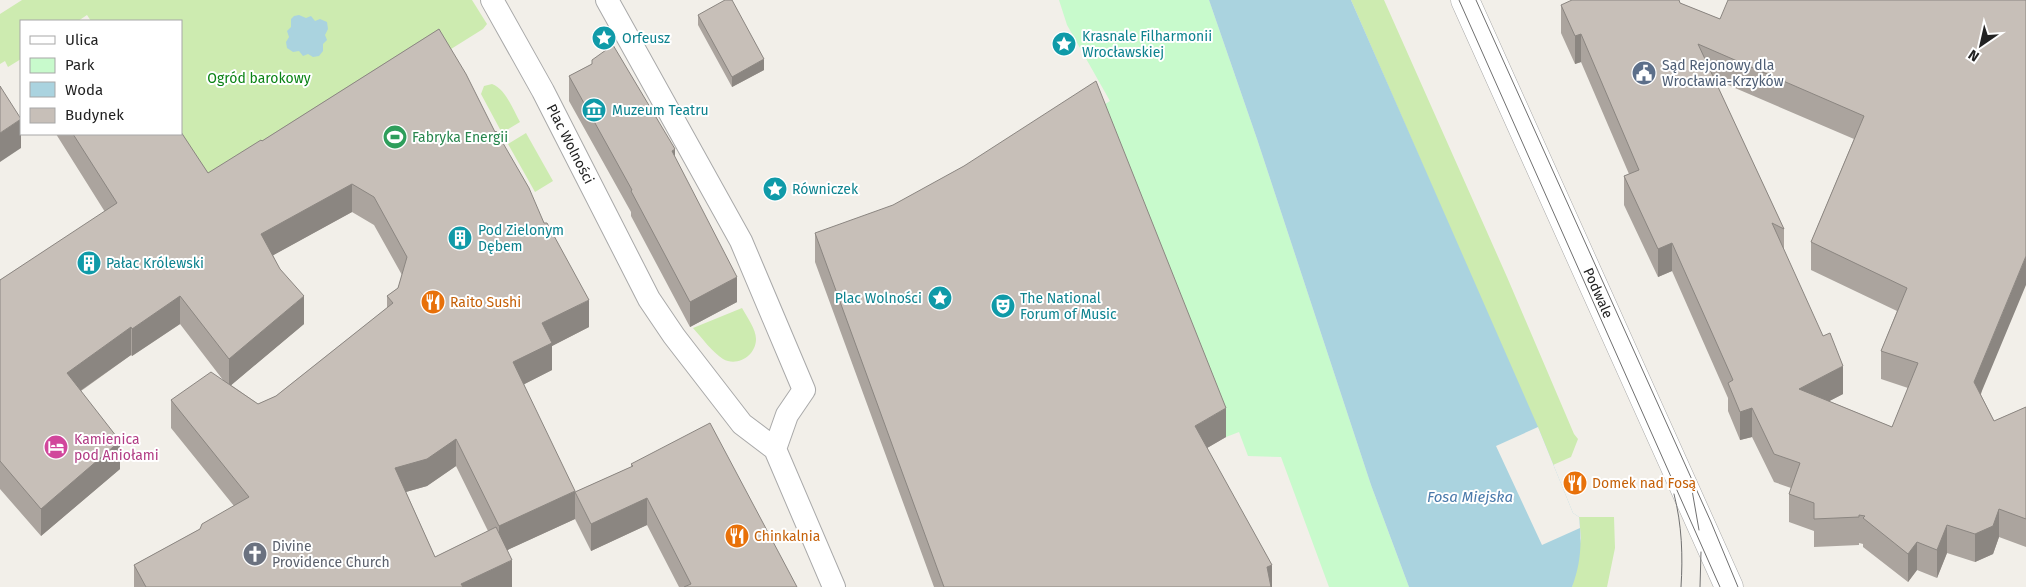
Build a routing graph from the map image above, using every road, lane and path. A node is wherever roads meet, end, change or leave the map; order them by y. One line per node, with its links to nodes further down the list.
1 (492, 0): 4 (street, Plac Wolności)
2 (607, 0): 4 (street)
3 (1466, 0): 6 (street, Podwale)
4 (774, 449): 5 (street, Plac Wolności)
5 (834, 587)
6 (1729, 587)

